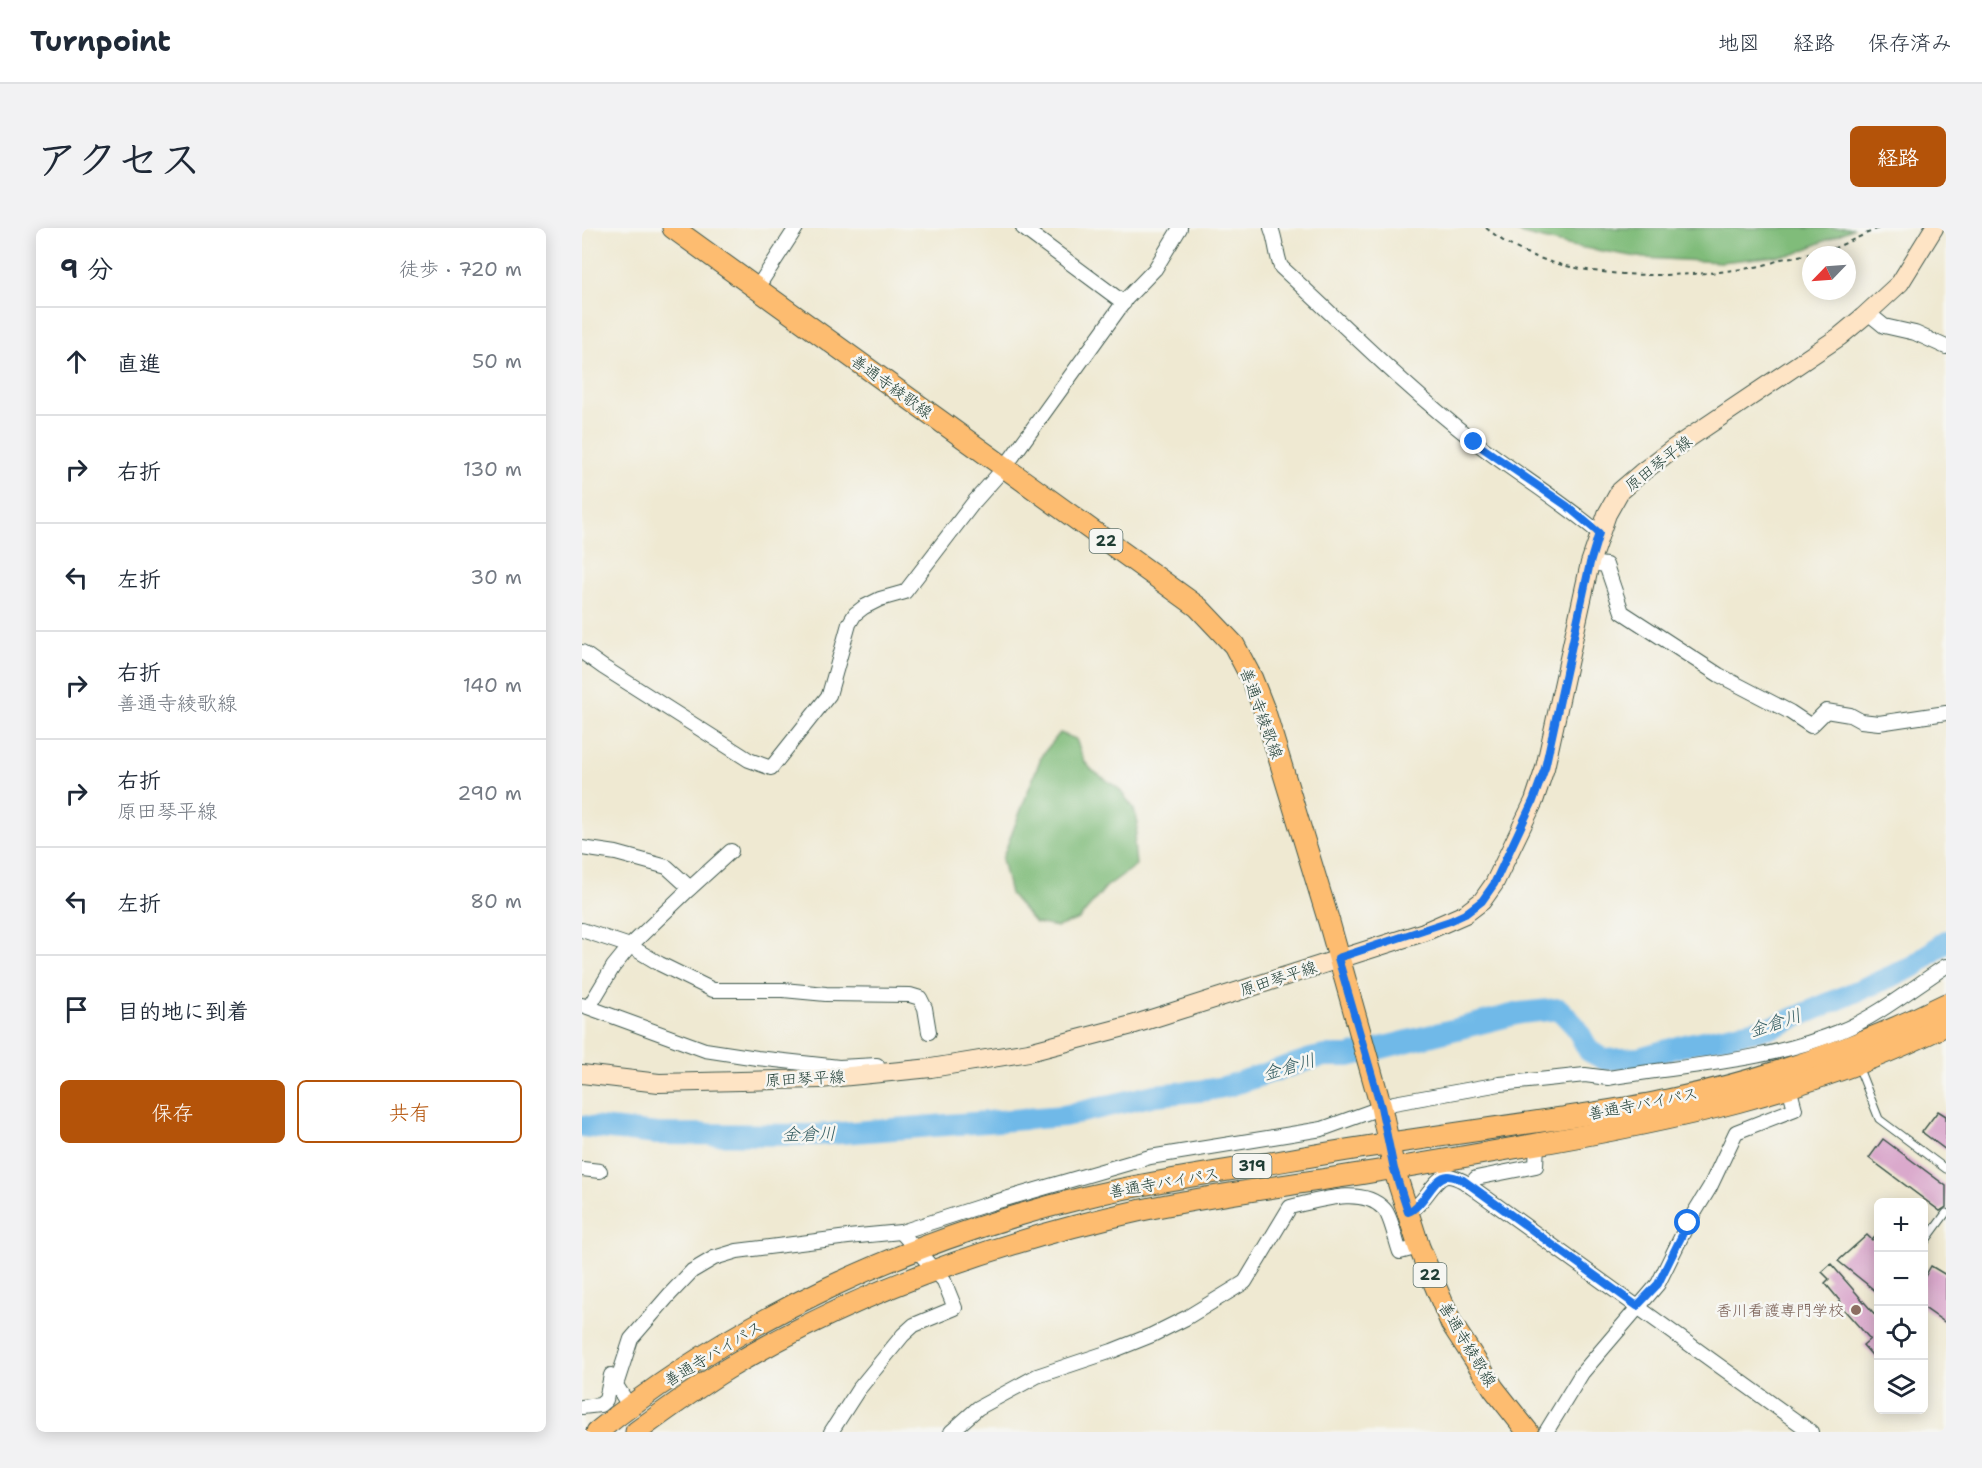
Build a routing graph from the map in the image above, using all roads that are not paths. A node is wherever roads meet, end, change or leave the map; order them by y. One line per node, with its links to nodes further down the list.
1 (673, 228): 7 (main road, 善通寺綾歌線 / 22)
2 (796, 228): 7 (street)
3 (1023, 228): 8 (street)
4 (1180, 228): 8 (street)
5 (1271, 228): 12 (street)
6 (1934, 228): 9 (main road, 原田琴平線)
7 (757, 288): 11 (main road, 善通寺綾歌線 / 22)
8 (1124, 303): 11 (street)
9 (1868, 313): 10 (street); 12 (main road, 原田琴平線)
10 (1946, 347)
11 (1005, 468): 14 (street); 21 (main road, 善通寺綾歌線 / 22)
12 (1599, 533): 13 (main road, 原田琴平線)
13 (1590, 563): 15 (street); 21 (main road, 原田琴平線)
14 (582, 652)
15 (1946, 713)
16 (582, 848): 18 (street)
17 (731, 851): 18 (street)
18 (690, 888): 20 (street)
19 (582, 930): 20 (street)
20 (630, 946): 24 (street); 26 (street)
21 (1338, 958): 28 (main road, 原田琴平線); 31 (main road, 善通寺綾歌線 / 22)
22 (1946, 966): 31 (street)
23 (1946, 1004): 32 (main road, 善通寺バイパス / 319)
24 (585, 1006): 28 (street)
25 (1946, 1025): 27 (main road, 善通寺バイパス / 319)
26 (929, 1032)
27 (1857, 1064): 30 (main road, 善通寺バイパス / 319); 36 (lane)
28 (892, 1071): 29 (main road, 原田琴平線)
29 (582, 1074)
30 (1789, 1088): 33 (main road, 善通寺バイパス / 319); 46 (street)
31 (1379, 1102): 32 (main road, 善通寺綾歌線 / 22); 41 (street)
32 (1390, 1143): 35 (main road, 善通寺綾歌線 / 22); 44 (main road, 善通寺バイパス / 319)
33 (1538, 1144): 35 (main road, 善通寺バイパス / 319); 38 (street)
34 (582, 1169): 37 (street)
35 (1394, 1169): 39 (main road, 善通寺綾歌線 / 22); 45 (main road, 善通寺バイパス / 319)
36 (1946, 1169)
37 (600, 1171)
38 (1470, 1186): 39 (street); 46 (street)
39 (1408, 1212): 43 (main road, 善通寺綾歌線 / 22)
40 (1946, 1213): 42 (lane)
41 (901, 1232): 44 (street); 47 (street)
42 (1928, 1236)
43 (1419, 1247): 53 (street); 54 (main road, 善通寺綾歌線 / 22)
44 (916, 1250): 45 (street); 49 (main road, 善通寺バイパス / 319)
45 (934, 1270): 51 (main road, 善通寺バイパス / 319); 52 (street)
46 (1637, 1306): 55 (street); 56 (street)
47 (631, 1339): 48 (street); 49 (street)
48 (582, 1407)
49 (630, 1407): 50 (main road, 善通寺バイパス / 319)
50 (597, 1432)
51 (636, 1432)
52 (831, 1432)
53 (951, 1432)
54 (1528, 1432)
55 (1546, 1432)
56 (1811, 1432)

